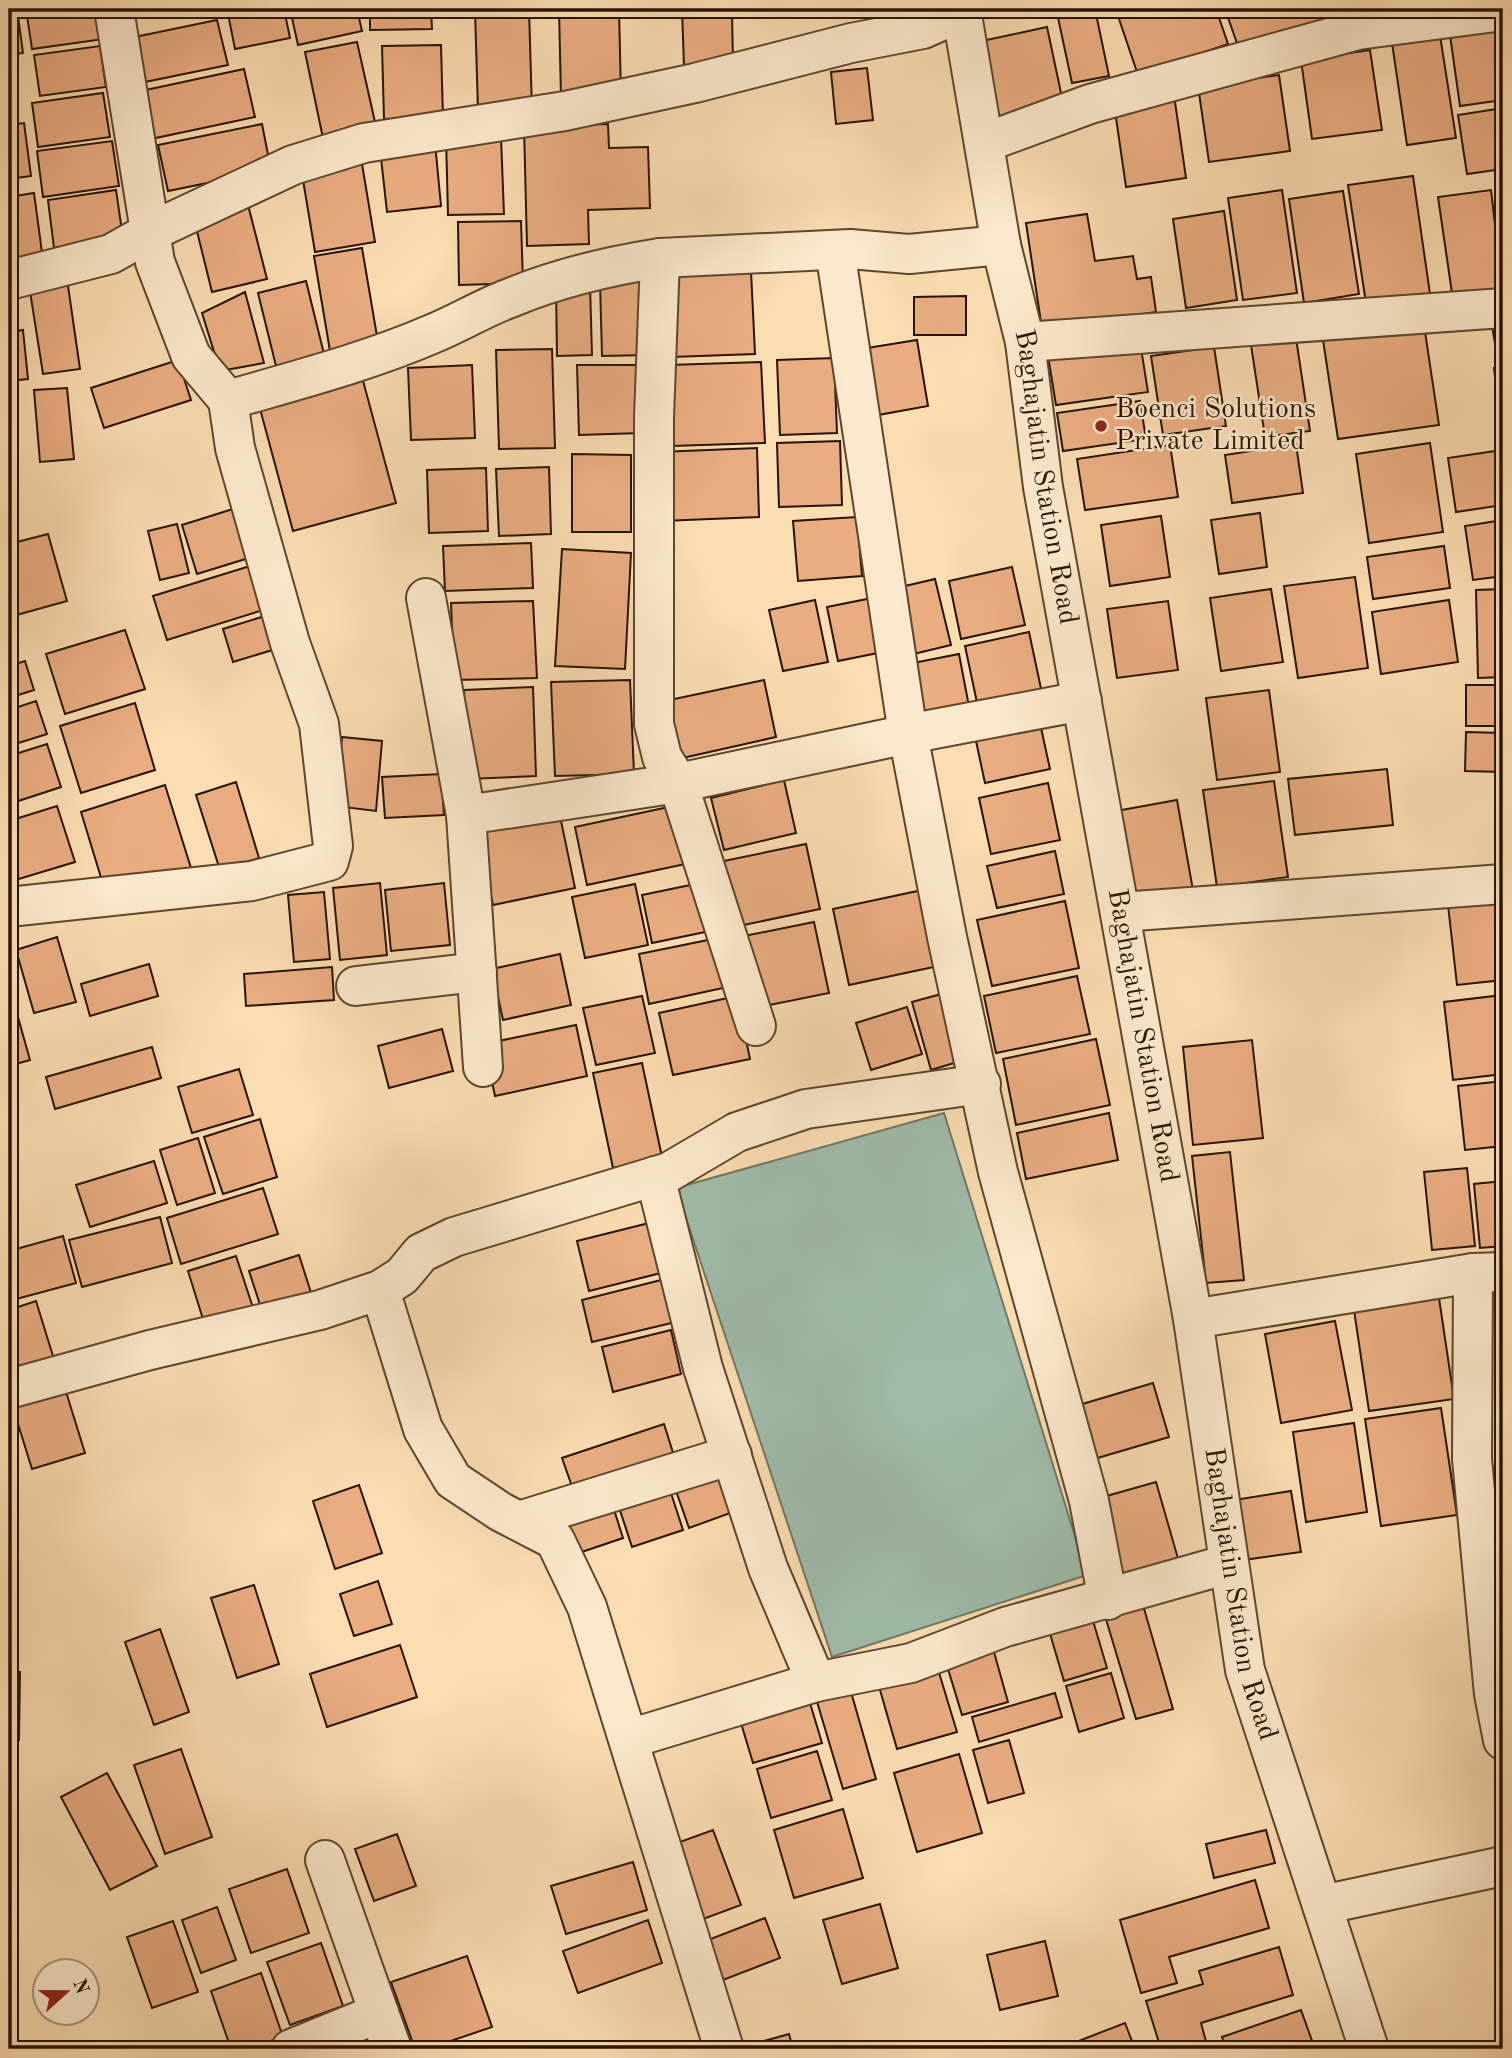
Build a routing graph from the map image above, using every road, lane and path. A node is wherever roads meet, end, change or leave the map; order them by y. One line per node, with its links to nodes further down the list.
1 (114, 9): 6 (street)
2 (961, 10): 5 (street, Baghajatin Station Road); 6 (street)
3 (1503, 11): 4 (street)
4 (1353, 20): 5 (street)
5 (984, 143): 7 (street, Baghajatin Station Road)
6 (150, 232): 10 (street); 13 (street)
7 (1001, 245): 8 (street); 12 (street, Baghajatin Station Road)
8 (835, 250): 9 (street); 16 (street)
9 (660, 258): 13 (street); 17 (street)
10 (9, 280)
11 (1503, 308): 12 (street)
12 (1025, 342): 15 (street, Baghajatin Station Road)
13 (228, 400): 20 (street)
14 (426, 598): 18 (street)
15 (1082, 701): 16 (street); 21 (street, Baghajatin Station Road)
16 (908, 734): 17 (street); 26 (street)
17 (678, 783): 18 (street); 24 (street)
18 (466, 815): 22 (street)
19 (1503, 884): 21 (street)
20 (9, 907)
21 (1121, 912): 30 (street, Baghajatin Station Road)
22 (477, 972): 23 (street); 25 (street)
23 (356, 986)
24 (756, 1026)
25 (483, 1067)
26 (981, 1084): 27 (street); 35 (street)
27 (655, 1176): 29 (street); 32 (street)
28 (1488, 1273): 30 (street); 38 (street)
29 (380, 1290): 31 (street); 33 (street)
30 (1193, 1319): 34 (street, Baghajatin Station Road)
31 (9, 1389)
32 (732, 1455): 33 (street); 36 (street)
33 (519, 1521): 37 (street)
34 (1228, 1564): 35 (street); 41 (street, Baghajatin Station Road)
35 (1108, 1600): 36 (street)
36 (816, 1682): 37 (street)
37 (629, 1739): 45 (street)
38 (1503, 1740)
39 (325, 1860): 42 (street)
40 (1503, 1866): 41 (street)
41 (1322, 1905): 46 (street, Baghajatin Station Road)
42 (379, 2013): 43 (street); 44 (street)
43 (291, 2049)
44 (392, 2049)
45 (724, 2049)
46 (1369, 2049)

